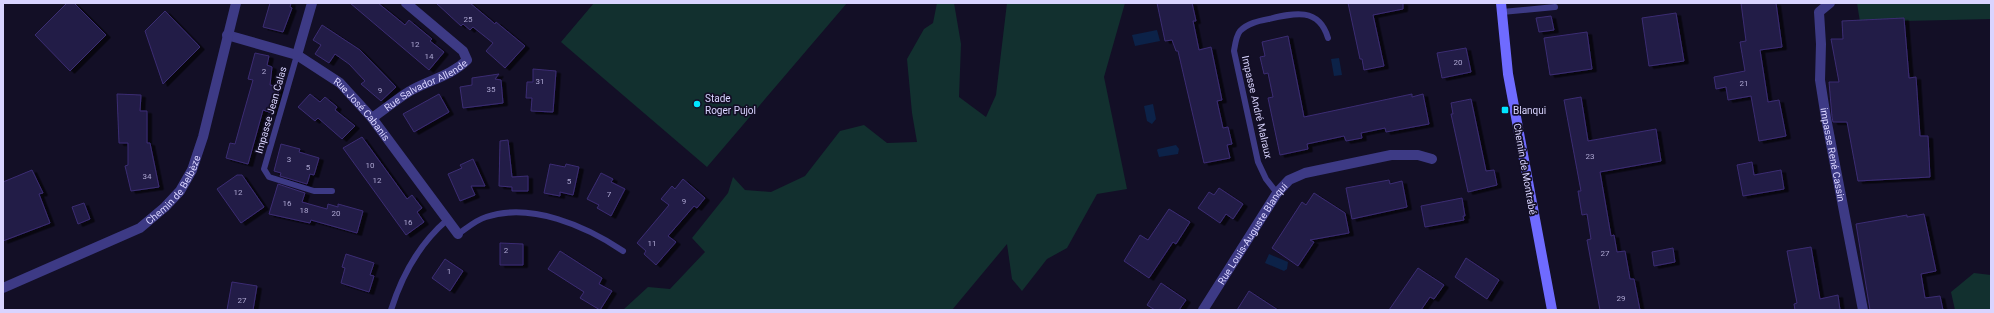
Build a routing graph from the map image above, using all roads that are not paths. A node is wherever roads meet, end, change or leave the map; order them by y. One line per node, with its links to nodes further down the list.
1 (236, 3): 7 (street, Chemin de Belbèze)
2 (312, 3): 9 (street)
3 (406, 3): 10 (street, Rue Salvador Allende)
4 (1830, 3): 21 (street, impasse René Cassin)
5 (1555, 7): 6 (lane)
6 (1502, 8): 20 (street, Chemin de Montrabé)
7 (228, 35): 9 (street, Rue José Cabanis); 17 (street, Chemin de Belbèze)
8 (1328, 38): 13 (lane, Impasse André Malraux)
9 (297, 54): 10 (street, Rue José Cabanis); 12 (lane, Impasse Jean Calas)
10 (372, 118): 14 (street, Rue José Cabanis)
11 (1432, 159): 13 (street, Rue Louis-Auguste Blanqui)
12 (332, 191)
13 (1277, 193): 19 (street, Rue Louis-Auguste Blanqui)
14 (447, 220): 15 (street, Rue José Cabanis); 18 (lane)
15 (458, 234): 16 (lane)
16 (623, 251)
17 (3, 288)
18 (391, 310)
19 (1203, 310)
20 (1552, 310)
21 (1863, 310)

